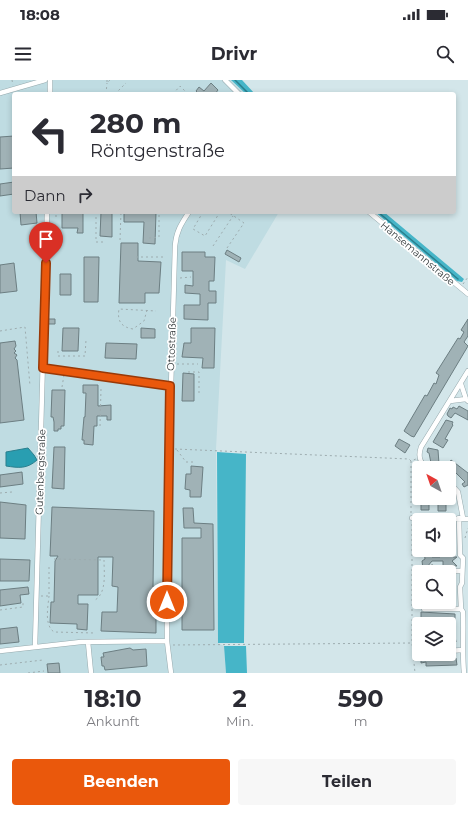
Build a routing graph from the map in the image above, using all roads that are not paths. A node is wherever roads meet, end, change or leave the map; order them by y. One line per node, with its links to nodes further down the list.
1 (45, 80): 6 (street)
2 (50, 80): 4 (street)
3 (225, 80): 5 (street)
4 (50, 92)
5 (237, 92)
6 (0, 94)
7 (47, 214): 11 (street, Gutenbergstraße)
8 (188, 214): 14 (street, Ottostraße)
9 (371, 214): 10 (street, Hansemannstraße)
10 (468, 294)
11 (43, 368): 14 (street); 26 (street, Gutenbergstraße)
12 (468, 371): 13 (street)
13 (461, 384): 15 (street); 16 (street)
14 (170, 386): 25 (street, Ottostraße)
15 (467, 400): 16 (street)
16 (450, 401): 17 (street)
17 (421, 461)
18 (456, 488): 19 (street)
19 (463, 518): 21 (street)
20 (456, 571): 21 (street)
21 (462, 571): 23 (street)
22 (456, 609): 23 (street)
23 (461, 609): 28 (street)
24 (88, 642): 25 (street); 26 (street); 30 (street)
25 (168, 643): 31 (street, Ottostraße)
26 (35, 647): 29 (street)
27 (456, 650): 28 (street)
28 (462, 650): 32 (street)
29 (0, 651)
30 (91, 673)
31 (171, 673)
32 (464, 673)

